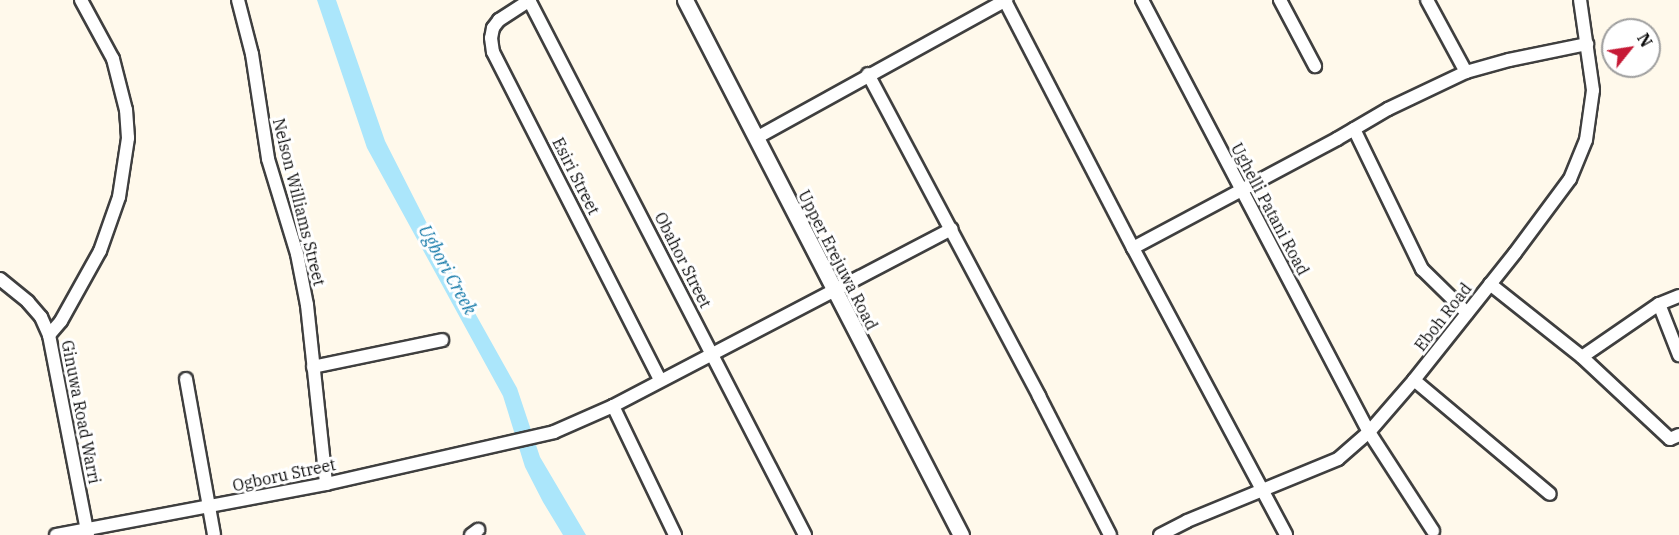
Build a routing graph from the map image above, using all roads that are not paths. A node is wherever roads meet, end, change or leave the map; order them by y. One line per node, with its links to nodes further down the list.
1 (81, 0): 25 (street)
2 (238, 0): 30 (street, Nelson Williams Street)
3 (530, 0): 27 (street, Obahor Street); 32 (street, Esiri Street)
4 (685, 0): 15 (street, Upper Erejuwa Road)
5 (1006, 0): 13 (street); 18 (street)
6 (1142, 0): 16 (street, Ughelli Patani Road)
7 (1280, 0): 11 (street)
8 (1427, 0): 12 (street)
9 (1580, 0): 10 (street, Eboh Road)
10 (1587, 44): 12 (street); 20 (street, Eboh Road)
11 (1315, 66)
12 (1466, 72): 14 (street)
13 (868, 74): 15 (street); 17 (street)
14 (1354, 129): 16 (street); 24 (street)
15 (756, 138): 21 (street, Upper Erejuwa Road)
16 (1242, 191): 18 (street); 35 (street, Ughelli Patani Road)
17 (951, 229): 21 (street, Ogboru Street); 48 (street)
18 (1133, 248): 38 (street)
19 (0, 279): 25 (street, Ginuwa Road Warri)
20 (1490, 284): 24 (street, Eboh Road); 29 (street)
21 (833, 290): 27 (street, Ogboru Street); 47 (street, Upper Erejuwa Road)
22 (1679, 296): 23 (street)
23 (1659, 304): 28 (street); 29 (street)
24 (1467, 313): 33 (street, Eboh Road)
25 (49, 334): 42 (street, Ginuwa Road Warri)
26 (442, 340): 30 (street)
27 (712, 353): 32 (street, Ogboru Street); 46 (street, Obahor Street)
28 (1679, 355)
29 (1582, 357): 36 (street)
30 (313, 367): 37 (street, Nelson Williams Street)
31 (186, 379): 40 (street)
32 (660, 380): 34 (street, Ogboru Street)
33 (1414, 380): 35 (street, Eboh Road); 39 (street)
34 (613, 406): 37 (street, Ogboru Street); 45 (street)
35 (1369, 432): 38 (street, Eboh Road); 41 (street, Ughelli Patani Road)
36 (1679, 435)
37 (326, 484): 40 (street, Ogboru Street)
38 (1261, 489): 49 (street, Eboh Road); 50 (street)
39 (1550, 494)
40 (210, 507): 42 (street, Ogboru Street); 44 (street)
41 (1433, 531)
42 (87, 532): 43 (street, Ogboru Street)
43 (56, 535)
44 (214, 535)
45 (675, 535)
46 (806, 535)
47 (961, 535)
48 (1110, 535)
49 (1160, 535)
50 (1286, 535)

